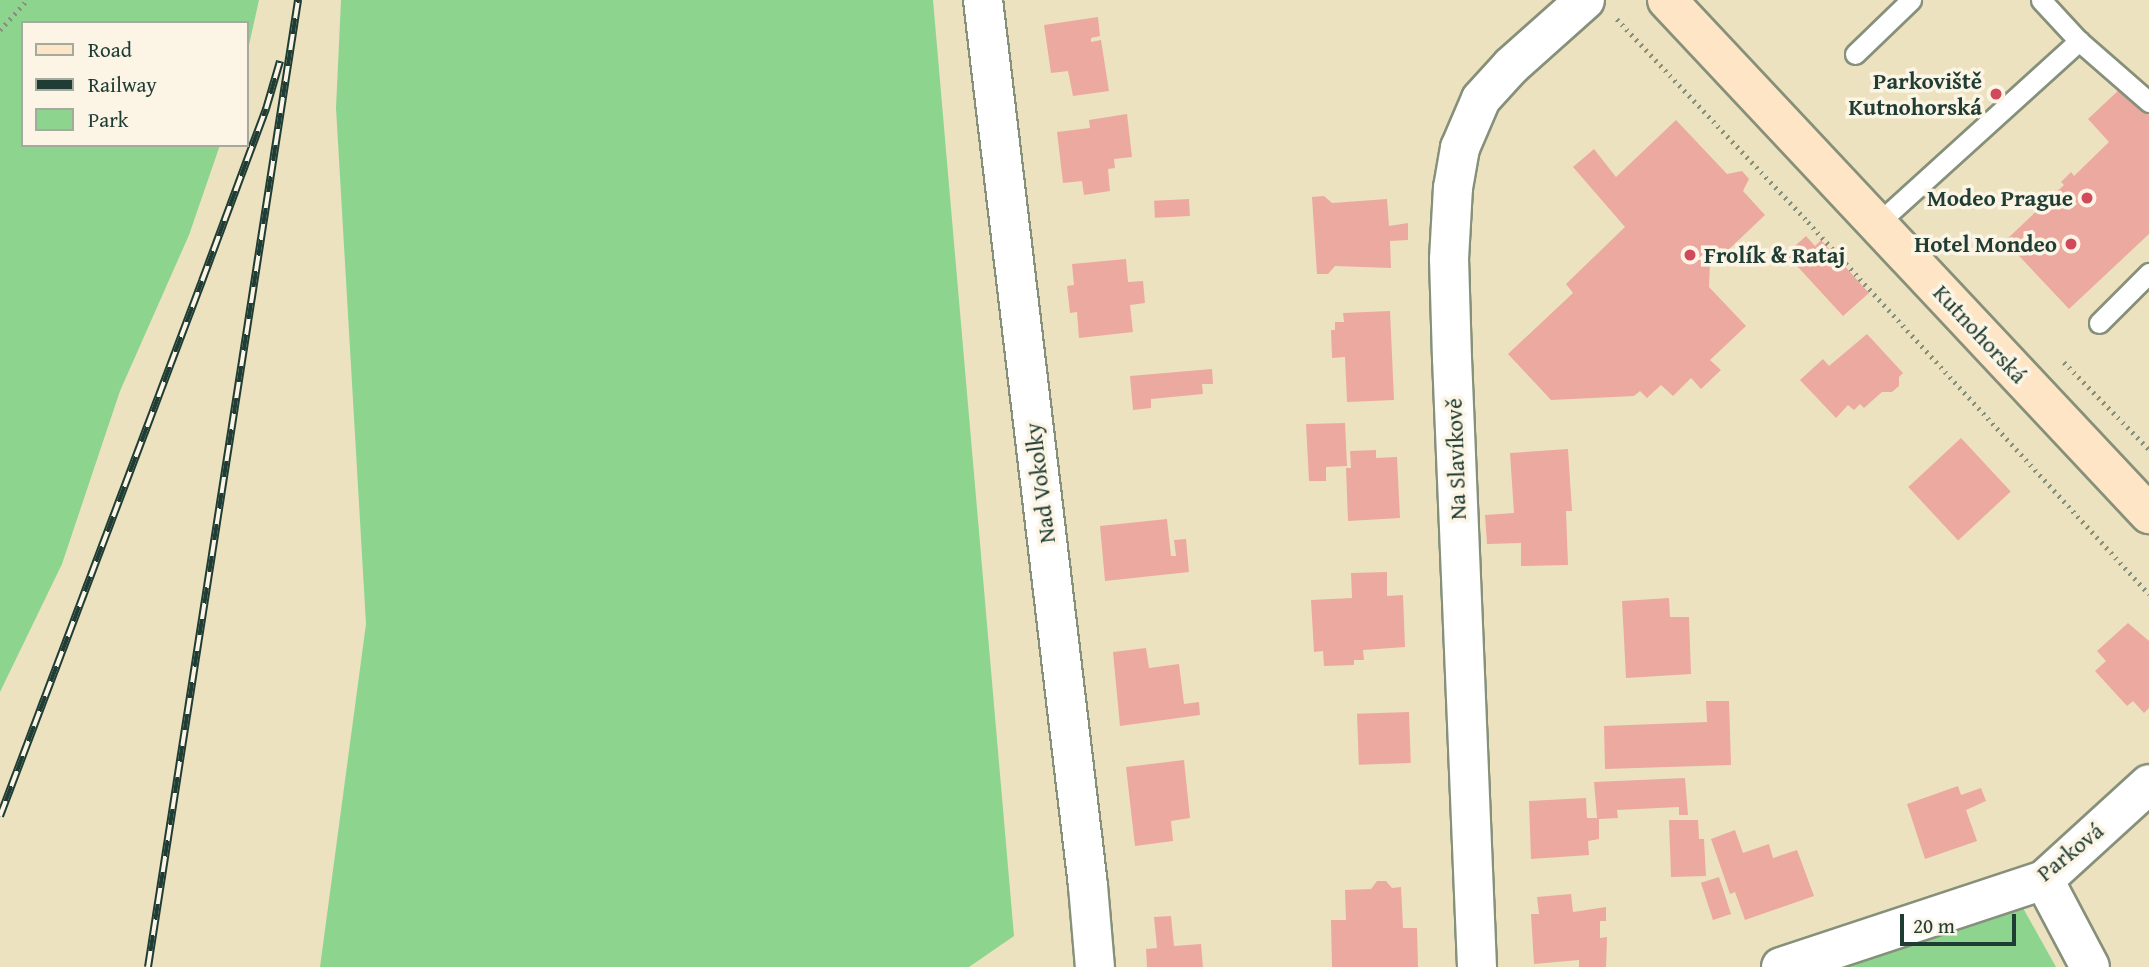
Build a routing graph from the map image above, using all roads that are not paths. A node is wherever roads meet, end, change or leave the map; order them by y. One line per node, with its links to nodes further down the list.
1 (983, 0): 15 (street, Nad Vokolky)
2 (1667, 0): 9 (main road, Kutnohorská)
3 (1911, 0): 7 (lane)
4 (2040, 0): 6 (lane)
5 (1596, 5): 16 (street, Na Slavíkově)
6 (2079, 41): 8 (lane); 9 (lane)
7 (1855, 54)
8 (2149, 102)
9 (1877, 224): 12 (main road, Kutnohorská)
10 (2149, 273): 11 (lane)
11 (2099, 323)
12 (2146, 505)
13 (2149, 784): 14 (street, Parková)
14 (2044, 880): 17 (street, Parková); 18 (street)
15 (1095, 967)
16 (1477, 967)
17 (1781, 967)
18 (2090, 967)

